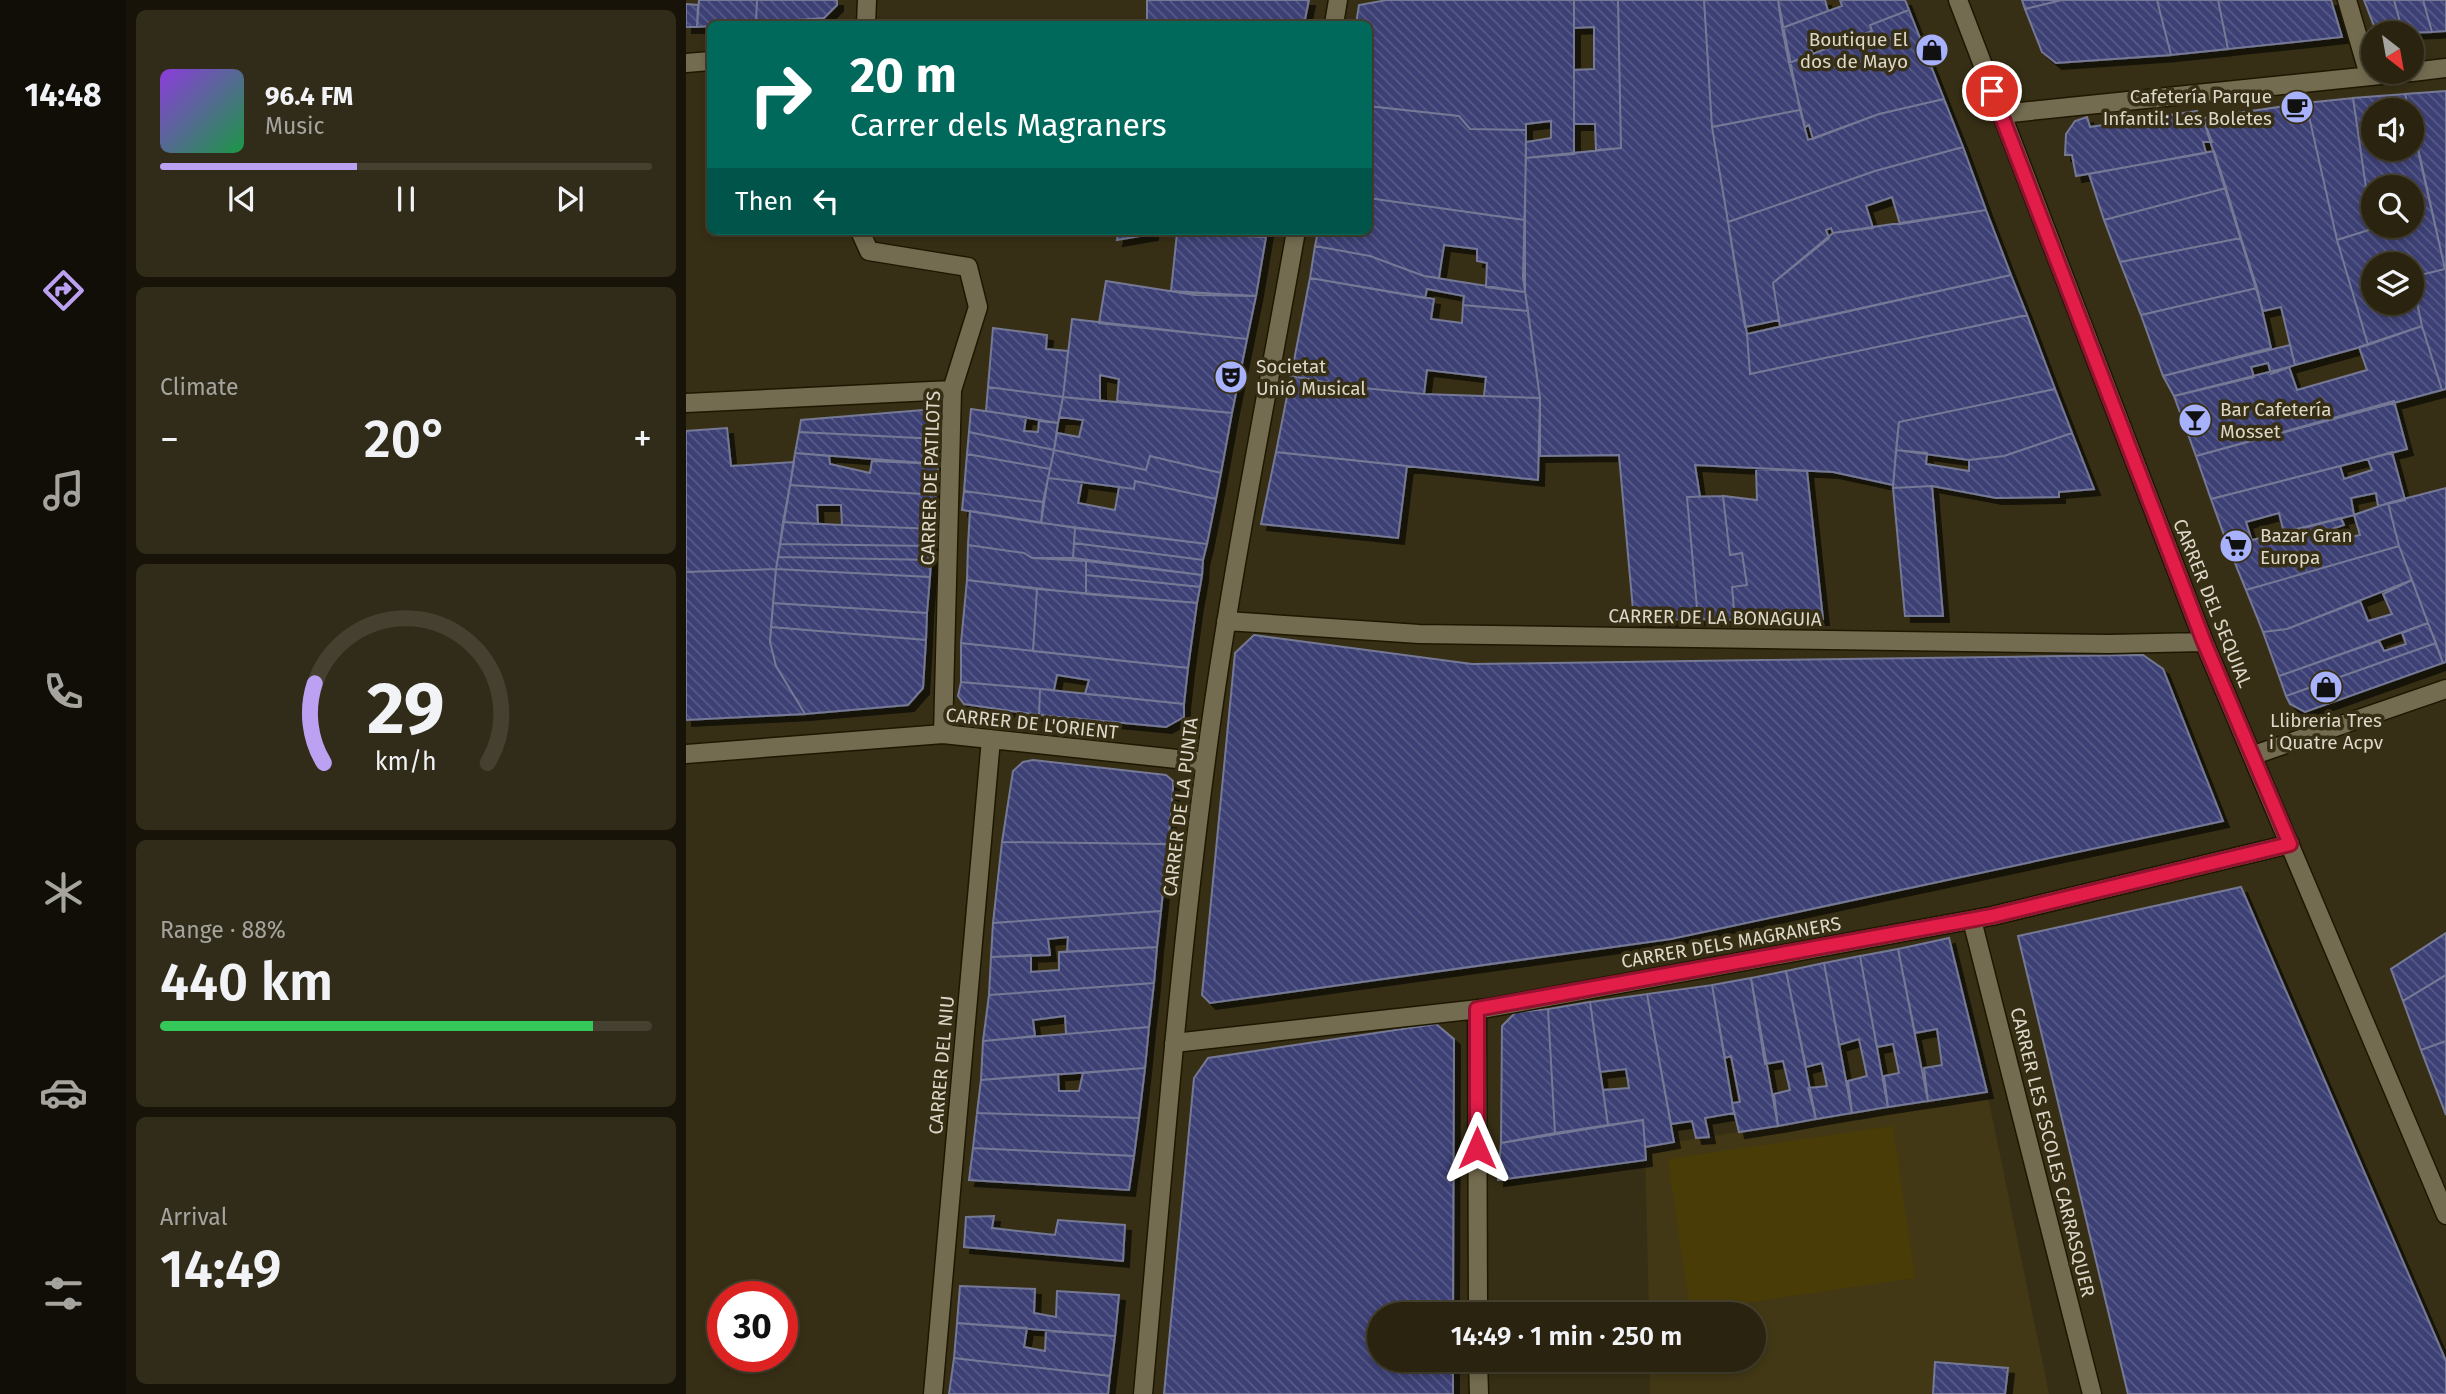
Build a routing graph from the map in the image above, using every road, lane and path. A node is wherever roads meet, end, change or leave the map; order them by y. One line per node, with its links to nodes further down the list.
1 (867, 0): 5 (street)
2 (1338, 0): 6 (street)
3 (1958, 0): 13 (street, CARRER DEL SEQUIAL)
4 (2347, 0): 7 (street)
5 (866, 21)
6 (1334, 21)
7 (2361, 48)
8 (707, 61): 9 (street)
9 (686, 63)
10 (2446, 68): 11 (street)
11 (2424, 71)
12 (2361, 76): 13 (street)
13 (2001, 114): 19 (street, CARRER DEL SEQUIAL)
14 (862, 235): 16 (street, CARRER DE PATILOTS)
15 (1295, 235): 18 (street, CARRER DE LA PUNTA)
16 (952, 390): 17 (street); 21 (street, CARRER DE PATILOTS)
17 (686, 403)
18 (1226, 621): 19 (street, CARRER DE LA BONAGUIA); 25 (street, CARRER DE LA PUNTA)
19 (2204, 642): 24 (street, CARRER DEL SEQUIAL)
20 (2446, 689): 24 (street)
21 (943, 734): 22 (street, CARRER DE L'ORIENT); 23 (street, CARRER DE L'ORIENT)
22 (991, 740): 25 (street, CARRER DE L'ORIENT); 33 (street, CARRER DEL NIU)
23 (686, 754)
24 (2254, 755): 26 (street, CARRER DEL SEQUIAL)
25 (1205, 762): 29 (street, CARRER DE LA PUNTA)
26 (2290, 844): 27 (street, CARRER DELS MAGRANERS); 30 (street, CARRER DEL SEQUIAL)
27 (1972, 920): 28 (street, CARRER DELS MAGRANERS); 36 (street, CARRER LES ESCOLES CARRASQUER)
28 (1477, 1009): 29 (street, CARRER DELS MAGRANERS); 31 (street)
29 (1174, 1043): 34 (street, CARRER DE LA PUNTA)
30 (2444, 1203)
31 (1478, 1302)
32 (1478, 1372): 35 (street)
33 (933, 1394)
34 (1143, 1394)
35 (1479, 1394)
36 (2092, 1394)

